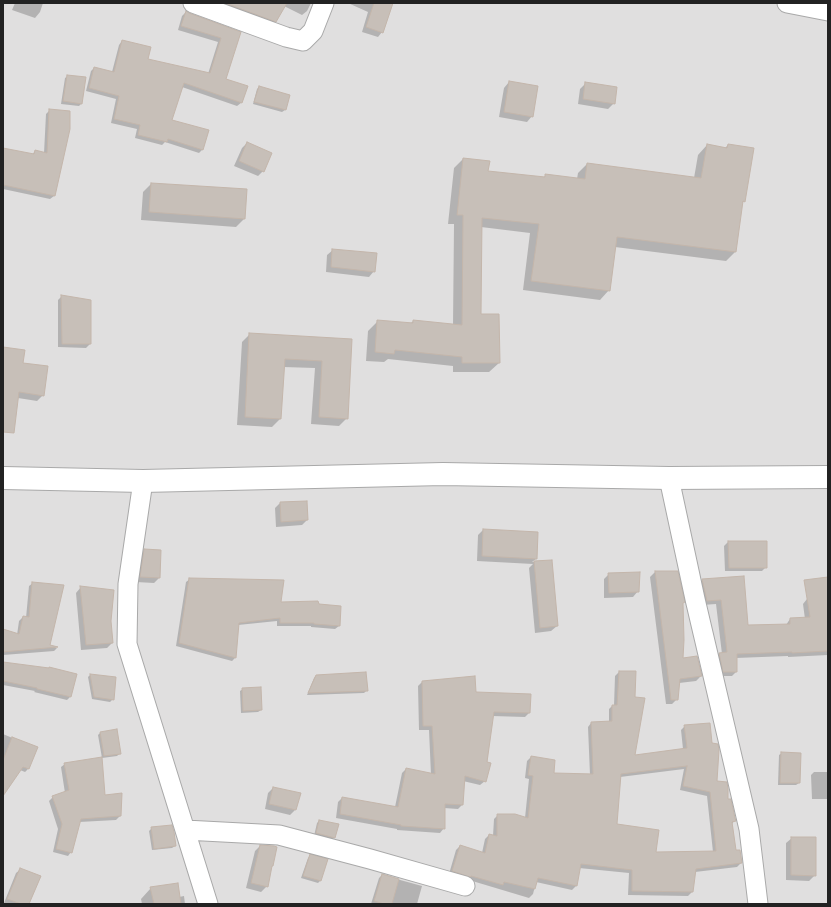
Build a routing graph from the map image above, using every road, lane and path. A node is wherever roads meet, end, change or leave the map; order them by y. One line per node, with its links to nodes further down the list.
1 (193, 3): 2 (street)
2 (324, 3)
3 (787, 3): 4 (street)
4 (828, 11)
5 (828, 477): 7 (street)
6 (3, 478): 8 (street)
7 (669, 478): 8 (street); 12 (street)
8 (143, 481): 9 (street)
9 (185, 830): 10 (street); 11 (street)
10 (465, 886)
11 (208, 904)
12 (758, 904)

